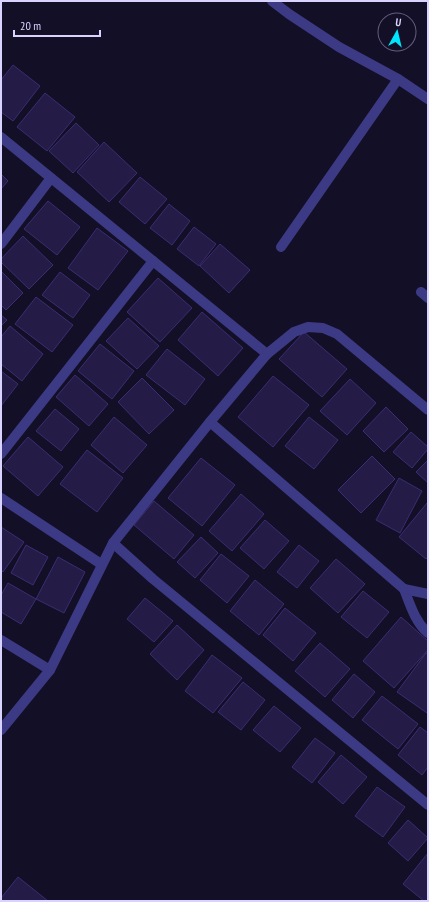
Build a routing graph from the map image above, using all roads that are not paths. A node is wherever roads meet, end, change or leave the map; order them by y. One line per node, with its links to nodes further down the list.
1 (272, 1): 2 (street)
2 (398, 79): 3 (street); 7 (street)
3 (428, 99)
4 (1, 137): 5 (street)
5 (52, 178): 6 (street); 8 (street)
6 (1, 244)
7 (281, 246)
8 (153, 261): 9 (street); 12 (street)
9 (267, 354): 10 (street); 11 (street)
10 (428, 410)
11 (210, 422): 14 (street); 16 (street)
12 (1, 454)
13 (1, 498): 15 (street)
14 (113, 543): 15 (street); 22 (street)
15 (102, 564): 20 (street)
16 (404, 589): 17 (street); 18 (street)
17 (428, 594)
18 (428, 633)
19 (1, 640): 20 (street)
20 (50, 670): 21 (street)
21 (1, 730)
22 (428, 805)

